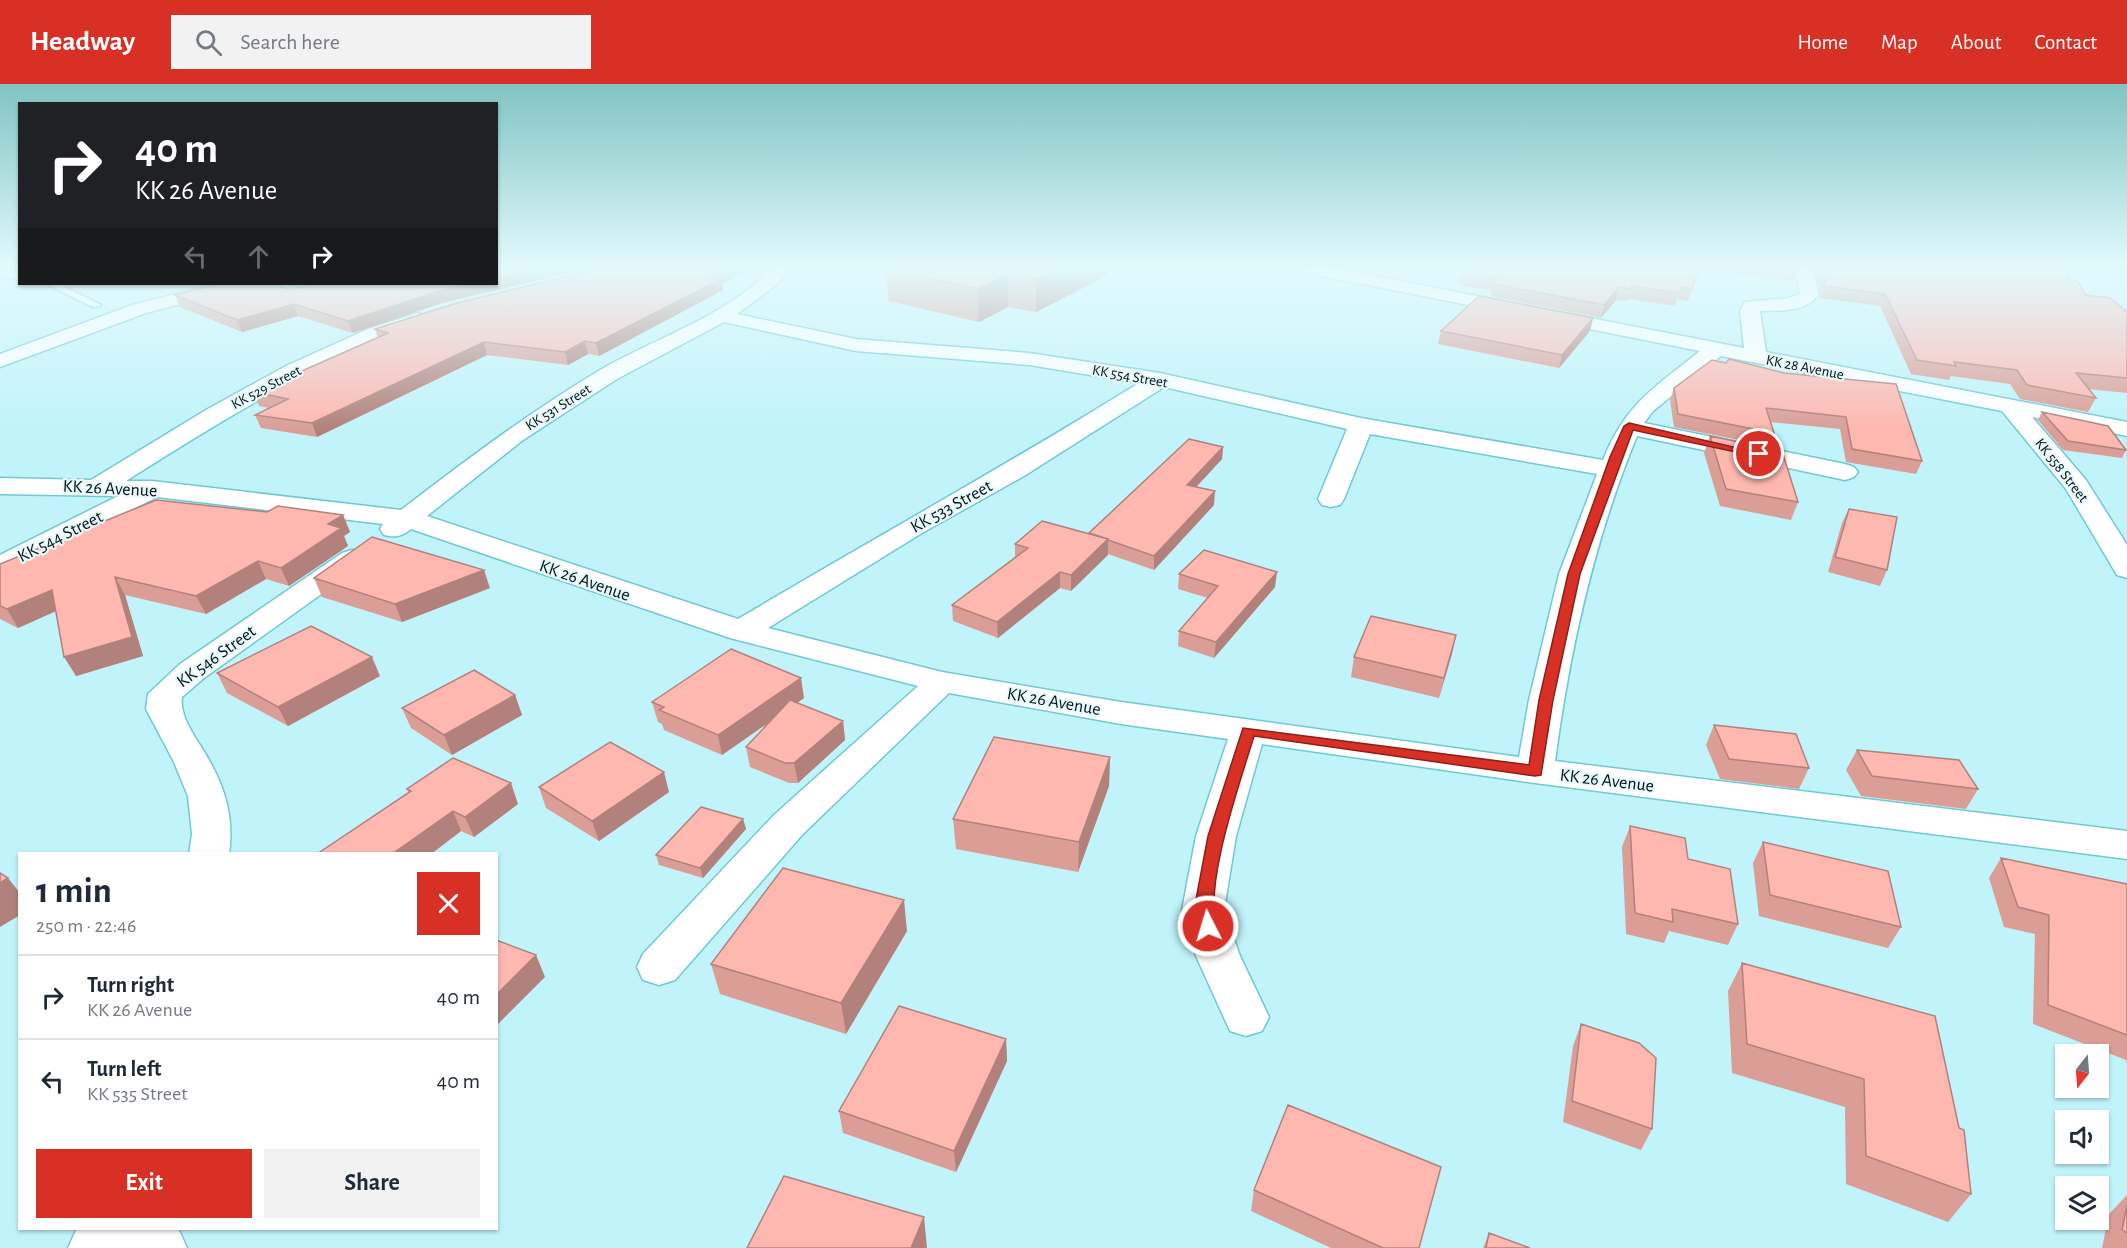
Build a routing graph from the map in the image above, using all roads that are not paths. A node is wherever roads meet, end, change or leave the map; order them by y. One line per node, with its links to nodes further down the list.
1 (103, 322): 9 (street)
2 (410, 322): 18 (street, KK 529 Street)
3 (709, 322): 21 (street, KK 531 Street)
4 (750, 322): 10 (street, KK 554 Street)
5 (1577, 322): 7 (street, KK 28 Avenue)
6 (1751, 322): 8 (street)
7 (1715, 350): 8 (street, KK 28 Avenue); 13 (street)
8 (1756, 358): 11 (street, KK 28 Avenue)
9 (0, 361)
10 (1160, 380): 12 (street, KK 554 Street); 24 (street, KK 533 Street)
11 (2010, 406): 14 (street, KK 28 Avenue); 23 (street, KK 558 Street)
12 (1361, 425): 15 (street, KK 554 Street); 20 (street)
13 (1629, 426): 15 (street); 16 (street)
14 (2127, 429)
15 (1613, 469): 27 (street)
16 (1845, 472)
17 (0, 486): 18 (street, KK 26 Avenue)
18 (99, 486): 19 (street, KK 26 Avenue)
19 (152, 489): 21 (street, KK 26 Avenue); 22 (street, KK 544 Street)
20 (1330, 499)
21 (409, 519): 24 (street, KK 26 Avenue); 29 (street, KK 546 Street)
22 (0, 566)
23 (2127, 569)
24 (741, 631): 25 (street, KK 26 Avenue)
25 (942, 682): 26 (street, KK 26 Avenue); 30 (street)
26 (1248, 731): 27 (street, KK 26 Avenue); 31 (street)
27 (1535, 771): 28 (street, KK 26 Avenue)
28 (2127, 845)
29 (209, 852)
30 (659, 967)
31 (1246, 1017)
32 (117, 1230): 34 (street)
33 (120, 1230): 35 (street)
34 (96, 1248)
35 (159, 1248)

